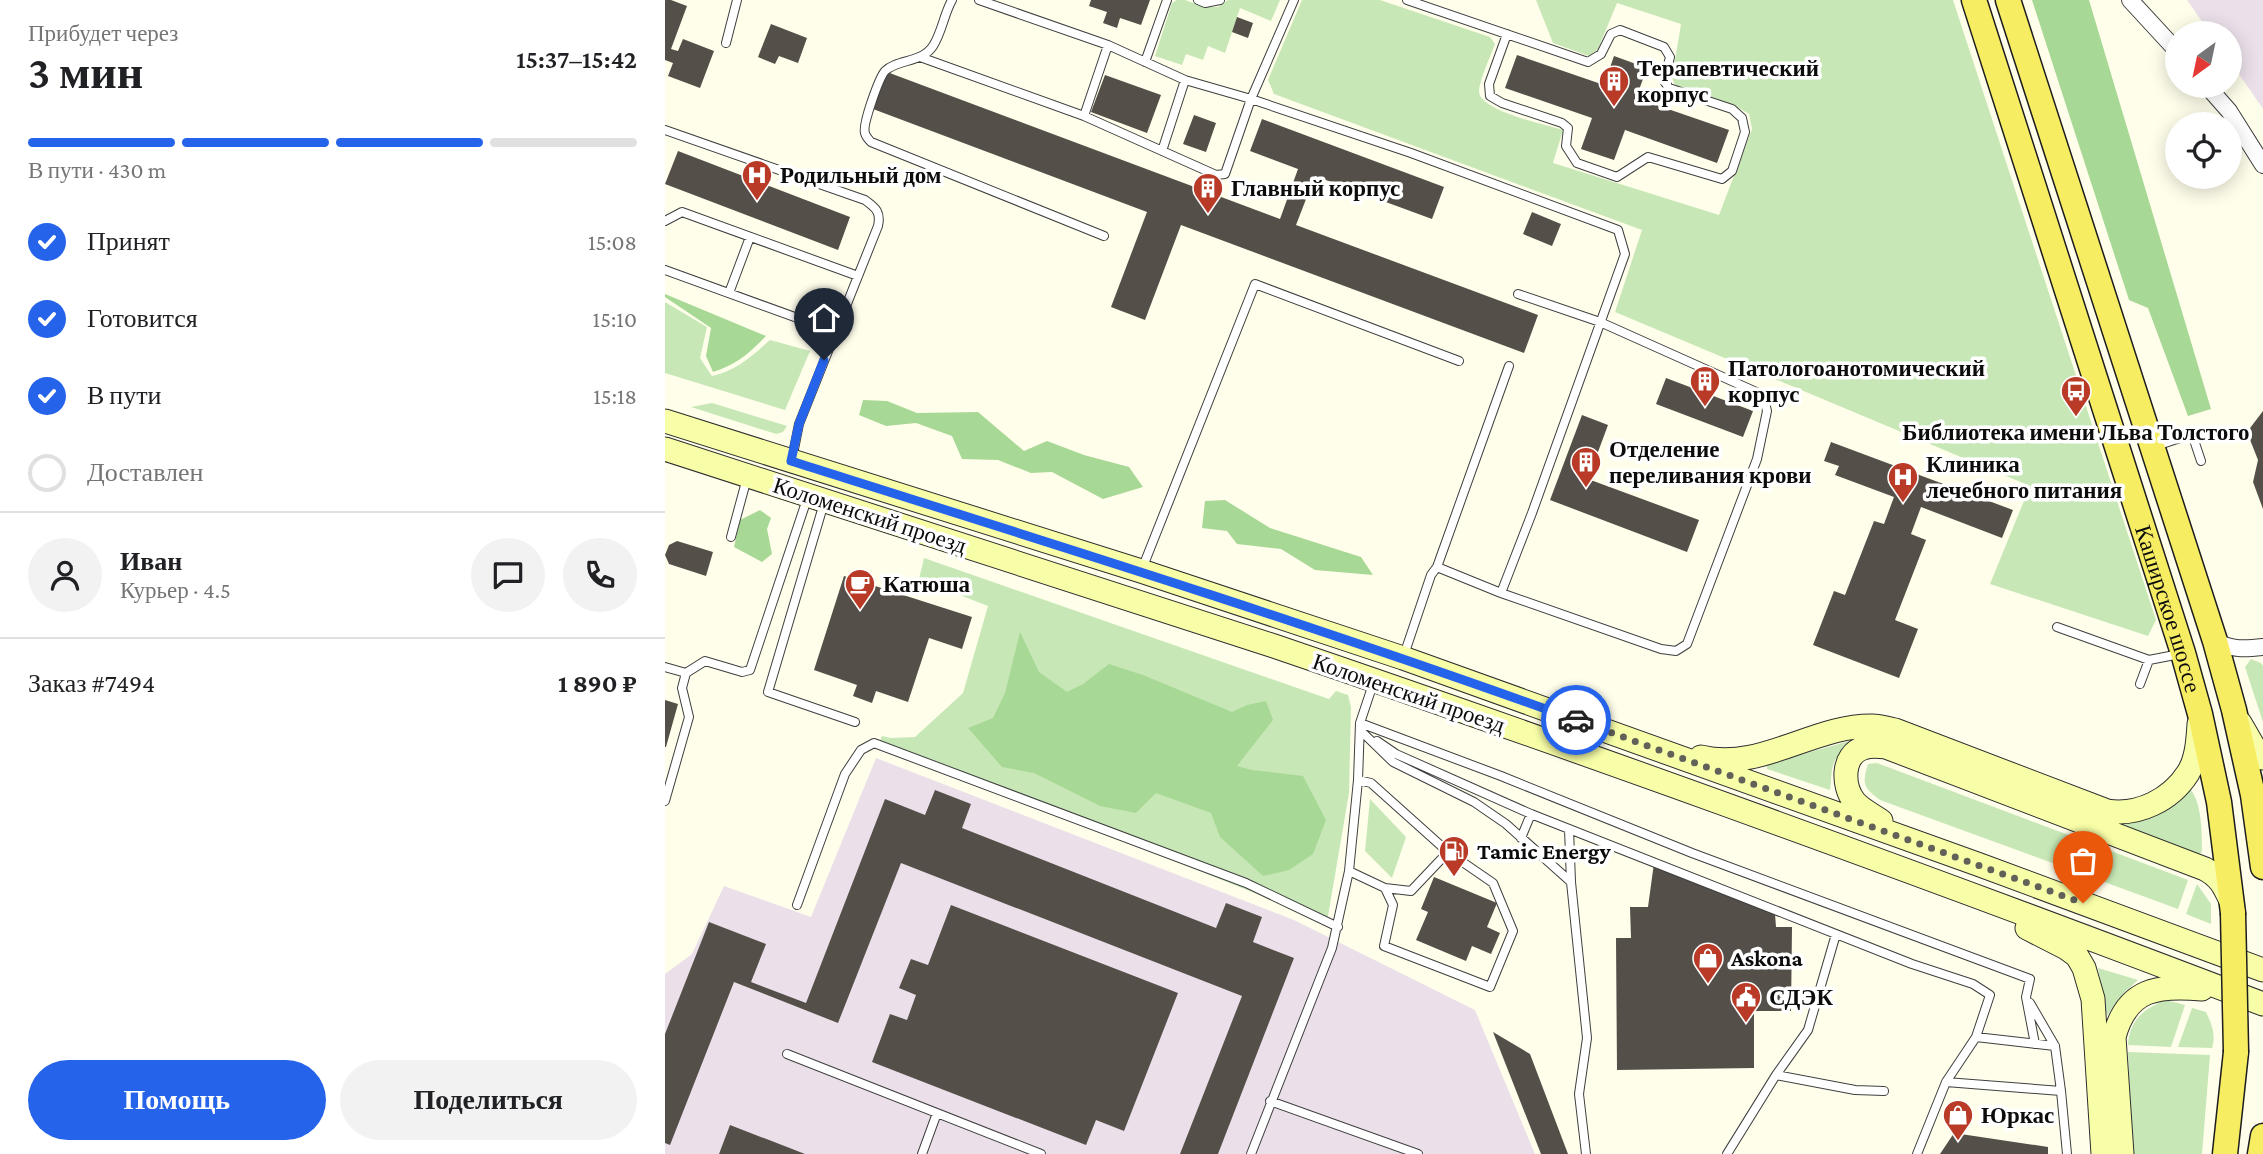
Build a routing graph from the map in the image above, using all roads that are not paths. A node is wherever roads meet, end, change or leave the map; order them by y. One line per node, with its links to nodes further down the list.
1 (737, 0): 14 (lane)
2 (953, 0): 16 (lane)
3 (979, 0): 15 (lane)
4 (1167, 0): 17 (lane)
5 (1198, 0): 6 (lane)
6 (1220, 0)
7 (1294, 0): 20 (lane)
8 (1406, 0): 12 (lane)
9 (1974, 0): 50 (main road, Каширское шоссе)
10 (2008, 0): 37 (main road, Каширское шоссе)
11 (2130, 0): 13 (street)
12 (1507, 34): 12 (lane)
13 (2165, 38)
14 (726, 43)
15 (1108, 45): 17 (lane); 21 (lane)
16 (920, 57): 21 (lane); 26 (lane)
17 (1145, 62): 18 (lane)
18 (1185, 80): 20 (lane); 23 (lane)
19 (2218, 98): 24 (street)
20 (1251, 99): 23 (lane); 32 (lane)
21 (1084, 116): 23 (lane)
22 (665, 130): 29 (lane)
23 (1162, 151)
24 (2263, 165)
25 (665, 221): 27 (lane)
26 (1104, 236)
27 (750, 237): 29 (lane); 30 (lane)
28 (665, 270): 30 (lane)
29 (858, 276): 33 (lane)
30 (729, 293): 33 (lane)
31 (1518, 294): 32 (lane)
32 (1600, 322): 46 (lane); 46 (lane)
33 (836, 332): 39 (lane)
34 (1459, 361): 45 (lane)
35 (1509, 366): 44 (lane)
36 (665, 421): 39 (main road, Коломенский проезд)
37 (2153, 447): 40 (lane); 48 (main road, Каширское шоссе)
38 (665, 449): 41 (main road, Коломенский проезд)
39 (791, 461): 45 (main road, Коломенский проезд)
40 (2201, 461)
41 (748, 475): 42 (main road, Коломенский проезд); 43 (lane)
42 (816, 498): 54 (lane); 55 (main road, Коломенский проезд); 59 (lane)
43 (731, 537)
44 (1437, 567): 46 (lane); 51 (lane)
45 (1141, 571): 51 (main road, Коломенский проезд)
46 (1501, 593)
47 (2057, 627): 52 (lane)
48 (2215, 641): 49 (street); 57 (main road, Каширское шоссе)
49 (2263, 647)
50 (2183, 653): 52 (lane); 58 (main road, Каширское шоссе)
51 (1403, 658): 61 (main road, Коломенский проезд)
52 (2149, 660): 56 (lane)
53 (665, 667): 54 (lane)
54 (686, 673): 64 (lane)
55 (1374, 680): 60 (lane); 72 (main road, Коломенский проезд)
56 (2140, 684)
57 (2234, 709): 62 (main road); 70 (main road, Каширское шоссе)
58 (2200, 714): 61 (main road); 76 (main road, Каширское шоссе)
59 (855, 722)
60 (1360, 726): 63 (lane); 65 (lane); 67 (lane); 81 (lane)
61 (1623, 737): 68 (main road, Коломенский проезд)
62 (2263, 758)
63 (1358, 780): 69 (lane); 71 (lane)
64 (665, 800)
65 (1531, 814): 66 (lane); 67 (lane)
66 (1569, 829): 73 (lane); 78 (lane)
67 (1521, 838): 73 (lane)
68 (1910, 840): 76 (main road); 79 (main road, Коломенский проезд)
69 (1448, 852): 74 (lane); 74 (lane)
70 (2263, 867)
71 (1349, 871): 74 (lane); 77 (lane)
72 (1935, 879): 80 (main road, Коломенский проезд); 102 (main road)
73 (1571, 882): 98 (lane)
74 (1385, 888)
75 (797, 905): 77 (lane)
76 (2232, 908): 104 (main road, Каширское шоссе, bridge)
77 (1338, 927): 91 (lane)
78 (1836, 934): 83 (lane); 87 (lane)
79 (2263, 970)
80 (2233, 992): 82 (main road, Коломенский проезд); 103 (main road)
81 (2026, 997): 84 (lane); 85 (lane)
82 (2263, 1004)
83 (1976, 1037): 84 (lane); 88 (lane)
84 (2035, 1044): 85 (lane)
85 (2055, 1046): 90 (lane)
86 (787, 1054): 92 (lane)
87 (1776, 1075): 89 (lane); 99 (lane)
88 (1946, 1082): 90 (lane); 100 (lane)
89 (1884, 1091)
90 (2061, 1091): 101 (lane)
91 (1271, 1101): 96 (lane); 97 (lane)
92 (937, 1113): 94 (lane); 95 (lane)
93 (2263, 1136): 105 (main road)
94 (922, 1154)
95 (1041, 1154)
96 (1251, 1154)
97 (1418, 1154)
98 (1586, 1154)
99 (1727, 1154)
100 (1917, 1154)
101 (2067, 1154)
102 (2103, 1154)
103 (2122, 1154)
104 (2222, 1154)
105 (2260, 1154)

